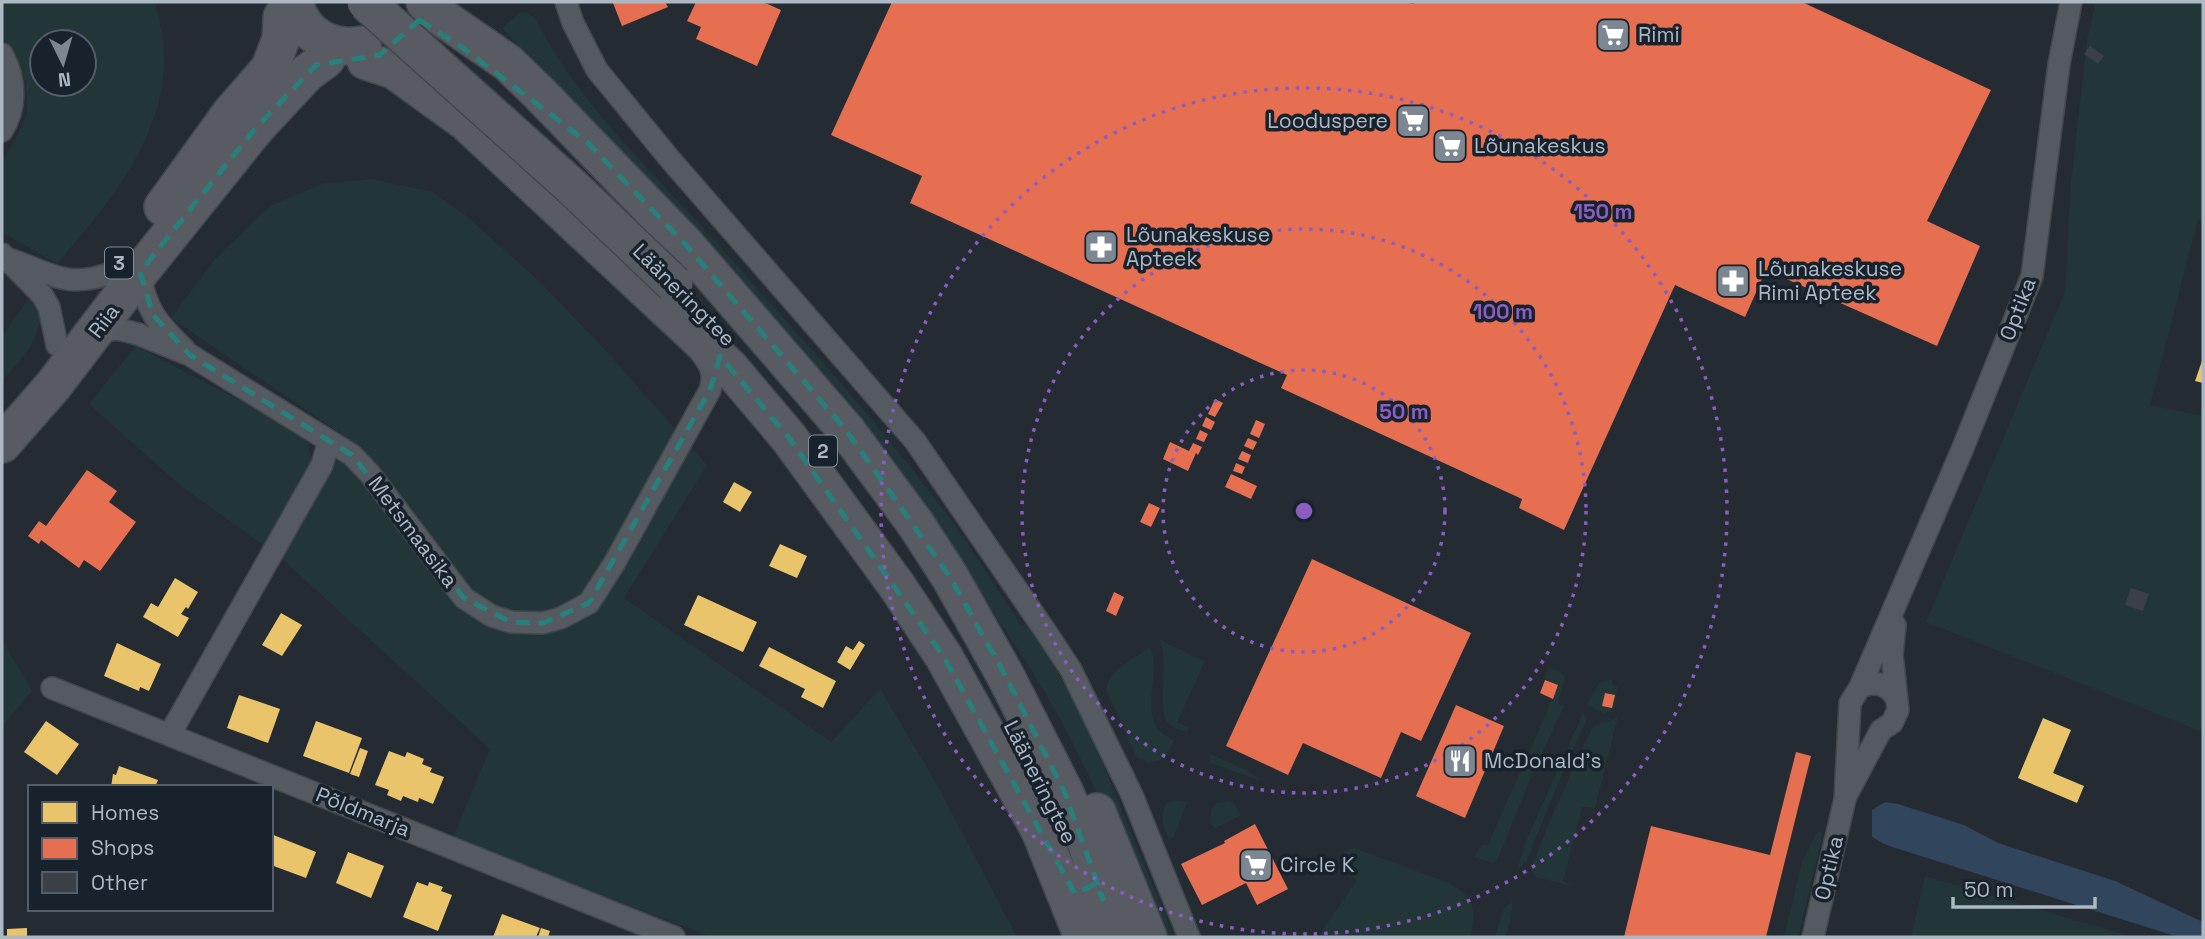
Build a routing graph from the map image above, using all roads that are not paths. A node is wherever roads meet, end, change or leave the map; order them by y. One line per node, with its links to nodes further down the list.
1 (366, 2): 13 (highway, Lääneringtee / 2, bridge)
2 (566, 2): 35 (street)
3 (2071, 2): 21 (street, Optika)
4 (421, 5): 6 (highway); 8 (highway); 20 (highway)
5 (280, 6): 6 (highway); 9 (highway, Riia / 3)
6 (322, 51): 8 (highway); 9 (highway, Riia / 3)
7 (2, 54): 10 (street)
8 (366, 61): 13 (highway)
9 (243, 121): 12 (highway, Riia / 3)
10 (2, 131)
11 (4, 256): 12 (street); 15 (street)
12 (125, 273): 14 (highway, Riia / 3); 15 (highway, Riia / 3); 16 (street, Metsmaasika)
13 (663, 290): 18 (street, Metsmaasika); 22 (highway, Lääneringtee / 2); 29 (highway)
14 (96, 332): 16 (street, Metsmaasika); 19 (highway, Riia / 3)
15 (57, 345): 17 (highway, Riia / 3)
16 (190, 355): 18 (street, Metsmaasika)
17 (2, 410)
18 (329, 441): 27 (street)
19 (2, 444)
20 (950, 577): 30 (highway); 34 (highway)
21 (1898, 597): 24 (street, Optika); 25 (street, Optika)
22 (951, 634): 29 (highway, Lääneringtee / 2); 30 (highway, Lääneringtee / 2)
23 (52, 688): 27 (street, Põldmarja)
24 (1855, 695): 25 (street); 26 (street); 28 (street)
25 (1896, 697): 26 (street)
26 (1881, 730): 28 (street)
27 (170, 734): 31 (street, Põldmarja)
28 (1844, 799): 36 (street, Optika)
29 (1048, 845): 32 (highway, Lääneringtee / 2)
30 (1103, 898): 33 (highway, Lääneringtee / 2)
31 (674, 937)
32 (1083, 937)
33 (1117, 937)
34 (1148, 937)
35 (1189, 937)
36 (1813, 937)

